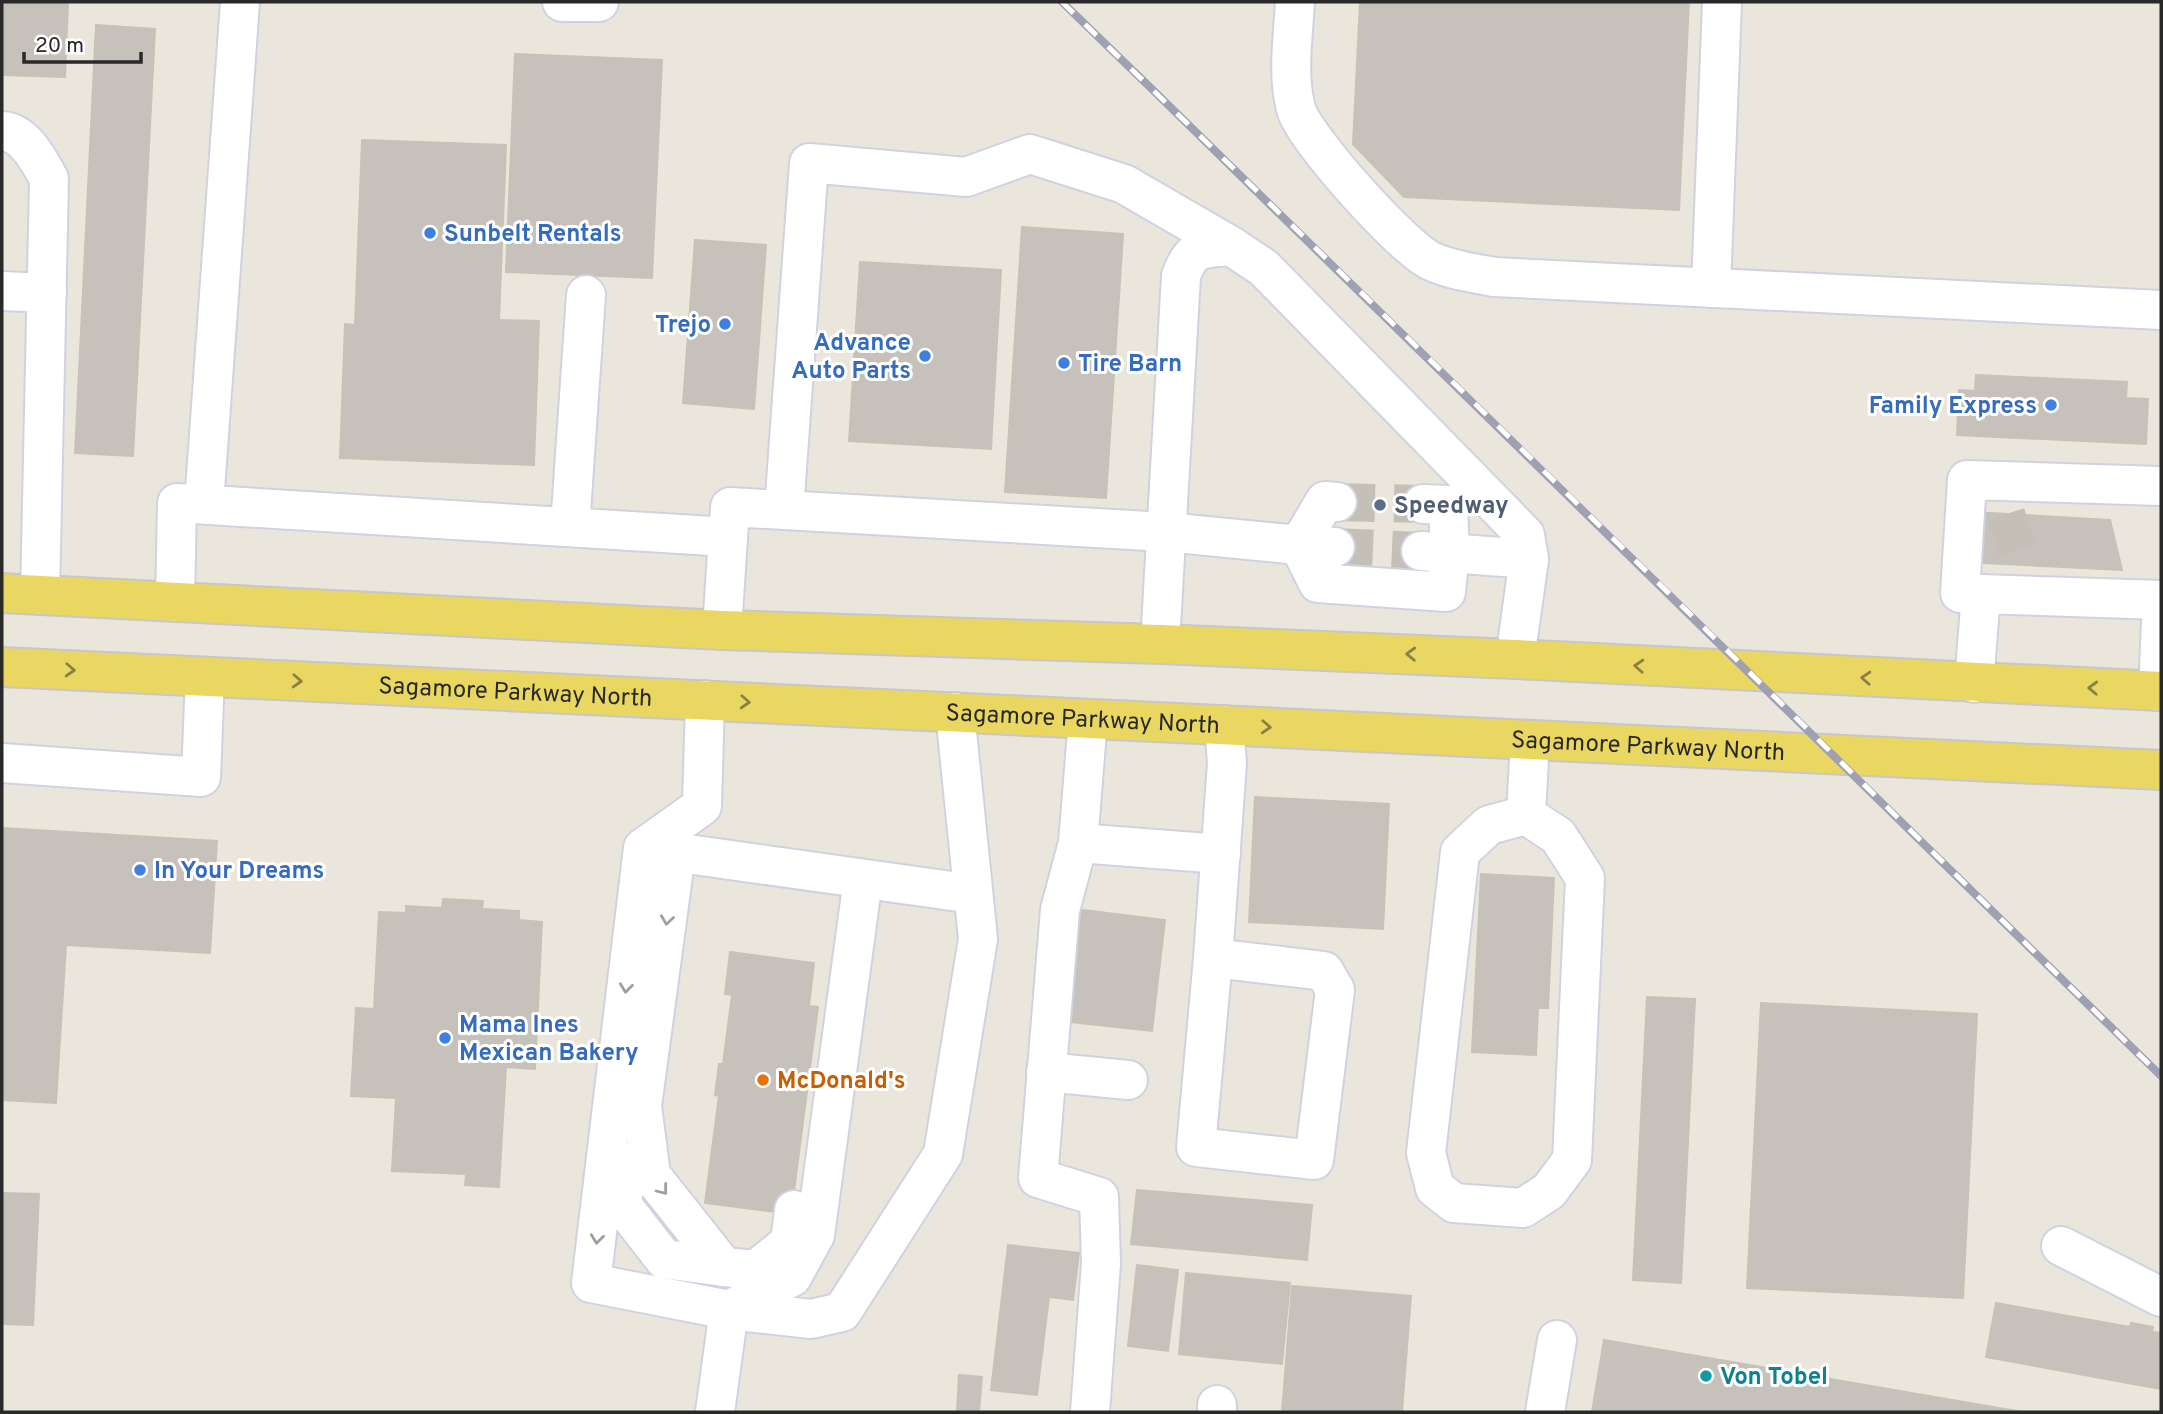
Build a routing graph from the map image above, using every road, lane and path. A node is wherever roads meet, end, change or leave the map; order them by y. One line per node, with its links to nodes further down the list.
1 (240, 2): 16 (lane)
2 (562, 2): 3 (lane)
3 (599, 2)
4 (1295, 2): 8 (lane)
5 (1722, 2): 8 (lane)
6 (2, 131): 10 (lane)
7 (1231, 246): 18 (lane); 21 (lane); 25 (lane)
8 (1711, 288): 12 (lane)
9 (2, 290): 10 (lane)
10 (47, 293): 29 (lane)
11 (586, 295): 20 (lane)
12 (2161, 310)
13 (1982, 481): 14 (lane); 19 (lane); 28 (lane)
14 (2161, 486)
15 (1337, 502): 23 (lane)
16 (204, 504): 20 (lane); 32 (lane)
17 (1423, 504): 24 (lane)
18 (785, 510): 21 (lane); 22 (lane)
19 (2006, 514)
20 (570, 527): 22 (lane)
21 (1166, 533): 23 (lane); 35 (lane)
22 (728, 537): 34 (lane)
23 (1317, 546): 24 (lane)
24 (1435, 551): 25 (lane)
25 (1529, 559): 36 (lane)
26 (2022, 565): 30 (lane)
27 (2, 593): 29 (main road)
28 (1981, 594): 30 (lane); 39 (lane)
29 (40, 595): 32 (main road)
30 (2043, 596): 31 (lane)
31 (2161, 600)
32 (175, 602): 34 (main road)
33 (2161, 622): 40 (lane)
34 (722, 630): 35 (main road)
35 (1160, 644): 36 (main road, one-way to 35)
36 (1515, 659): 39 (main road, one-way to 36)
37 (2, 667): 38 (main road, Sagamore Parkway North, one-way to 38)
38 (205, 677): 41 (main road, Sagamore Parkway North, one-way to 41); 46 (lane)
39 (1974, 683): 40 (main road, one-way to 39)
40 (2160, 691)
41 (705, 700): 42 (main road, Sagamore Parkway North, one-way to 42); 50 (lane)
42 (955, 712): 43 (main road, Sagamore Parkway North); 53 (lane)
43 (1088, 719): 44 (main road, Sagamore Parkway North); 49 (lane)
44 (1224, 725): 45 (main road, Sagamore Parkway North, one-way to 45); 51 (lane)
45 (1530, 740): 47 (main road, Sagamore Parkway North); 48 (lane)
46 (2, 764)
47 (2161, 770)
48 (1526, 815): 48 (lane)
49 (1078, 843): 51 (lane); 55 (lane)
50 (659, 850): 52 (lane); 52 (lane, one-way to 52); 59 (lane, one-way to 59)
51 (1221, 854): 54 (lane)
52 (851, 877): 53 (lane); 59 (lane)
53 (973, 894): 59 (lane)
54 (1213, 958): 54 (lane)
55 (1046, 1072): 56 (lane); 62 (lane)
56 (1128, 1080)
57 (2061, 1246): 58 (lane)
58 (2161, 1297)
59 (729, 1310): 61 (lane)
60 (1557, 1340): 63 (lane)
61 (715, 1412)
62 (1090, 1412)
63 (1545, 1412)

